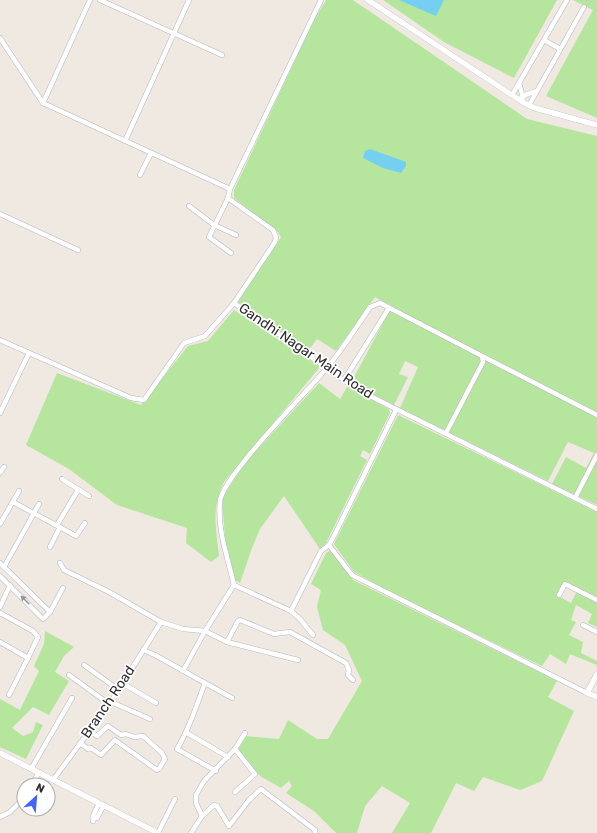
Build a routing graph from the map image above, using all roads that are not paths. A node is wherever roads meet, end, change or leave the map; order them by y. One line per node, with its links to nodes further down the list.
1 (90, 0): 17 (street)
2 (100, 0): 8 (street)
3 (189, 0): 8 (street)
4 (321, 0): 23 (street)
5 (368, 0): 15 (street)
6 (567, 0): 10 (street)
7 (584, 7): 11 (street)
8 (174, 33): 12 (street); 20 (street)
9 (0, 38): 17 (street)
10 (544, 40): 11 (street); 13 (street)
11 (560, 50): 14 (street)
12 (222, 55)
13 (520, 83): 15 (street); 16 (street)
14 (536, 91): 16 (street); 18 (street)
15 (512, 96): 16 (street)
16 (521, 101): 18 (street)
17 (43, 103): 20 (street)
18 (530, 105): 19 (street)
19 (597, 125)
20 (125, 141): 21 (street)
21 (151, 153): 22 (street); 23 (street)
22 (140, 175)
23 (230, 189): 24 (street)
24 (228, 198): 27 (street); 31 (street, Gandhi Nagar Main Road)
25 (189, 206): 27 (street)
26 (0, 214): 29 (street)
27 (214, 225): 28 (street); 30 (street)
28 (236, 235)
29 (78, 250)
30 (231, 253)
31 (234, 303): 34 (street); 36 (street, Gandhi Nagar Main Road)
32 (389, 308): 35 (street); 36 (street); 37 (street)
33 (0, 340): 34 (street)
34 (29, 353): 39 (street)
35 (482, 356): 40 (street); 41 (street)
36 (327, 368): 37 (street, Gandhi Nagar Main Road); 63 (street)
37 (344, 380): 38 (street, Gandhi Nagar Main Road)
38 (396, 410): 41 (street, Gandhi Nagar Main Road); 57 (street)
39 (0, 413)
40 (597, 415)
41 (446, 433): 49 (street, Gandhi Nagar Main Road)
42 (597, 455): 49 (street)
43 (4, 467): 44 (street)
44 (0, 474)
45 (62, 479): 46 (street)
46 (78, 490): 48 (street); 56 (street)
47 (18, 491): 50 (street)
48 (89, 496)
49 (575, 498): 52 (street, Gandhi Nagar Main Road)
50 (13, 502): 53 (street); 55 (street)
51 (39, 504): 53 (street)
52 (597, 509)
53 (34, 513): 56 (street); 60 (street)
54 (85, 523): 56 (street)
55 (0, 524)
56 (59, 526): 58 (street)
57 (329, 545): 68 (street); 89 (street)
58 (50, 547)
59 (60, 563): 71 (street)
60 (1, 565): 69 (street)
61 (0, 576): 62 (street)
62 (10, 585): 67 (street); 69 (street, one-way to 62)
63 (234, 585): 68 (street); 73 (street)
64 (63, 588): 69 (street)
65 (559, 594): 66 (street)
66 (597, 600)
67 (0, 607)
68 (291, 611): 75 (street)
69 (50, 612)
70 (0, 614): 79 (street)
71 (161, 622): 73 (street); 78 (street, Branch Road)
72 (583, 625): 74 (street)
73 (206, 631): 77 (street); 82 (street)
74 (597, 632)
75 (313, 635)
76 (0, 642): 79 (street)
77 (227, 642): 80 (street); 85 (street)
78 (143, 650): 82 (street); 87 (street, Branch Road)
79 (28, 658): 90 (street)
80 (298, 660)
81 (84, 665): 88 (street)
82 (183, 671): 86 (street)
83 (597, 674): 89 (street)
84 (69, 675): 94 (street)
85 (353, 680)
86 (205, 683): 93 (street); 98 (street)
87 (122, 684): 88 (street, Branch Road); 95 (street)
88 (119, 690): 94 (street, Branch Road)
89 (588, 693): 91 (street)
90 (9, 695)
91 (597, 697)
92 (72, 698): 106 (street)
93 (232, 698)
94 (110, 703): 96 (street); 97 (street, Branch Road)
95 (156, 704)
96 (150, 719)
97 (90, 731): 100 (street); 102 (street, Branch Road)
98 (187, 733): 105 (street); 107 (street)
99 (245, 733): 103 (street)
100 (121, 735): 101 (street); 101 (street)
101 (117, 741): 102 (street)
102 (80, 743): 111 (street, Branch Road)
103 (235, 749): 105 (street); 113 (street)
104 (0, 753): 106 (street)
105 (228, 757): 107 (street)
106 (31, 769): 108 (street)
107 (216, 771): 117 (street)
108 (39, 772): 109 (street); 110 (street)
109 (36, 777)
110 (48, 777)
111 (55, 777)
112 (56, 781): 115 (street)
113 (235, 792)
114 (175, 798): 120 (street)
115 (102, 804): 119 (street); 120 (street)
116 (16, 806): 118 (street)
117 (202, 816): 121 (street); 122 (street)
118 (0, 817)
119 (94, 820)
120 (158, 833)
121 (191, 833)
122 (315, 833)

